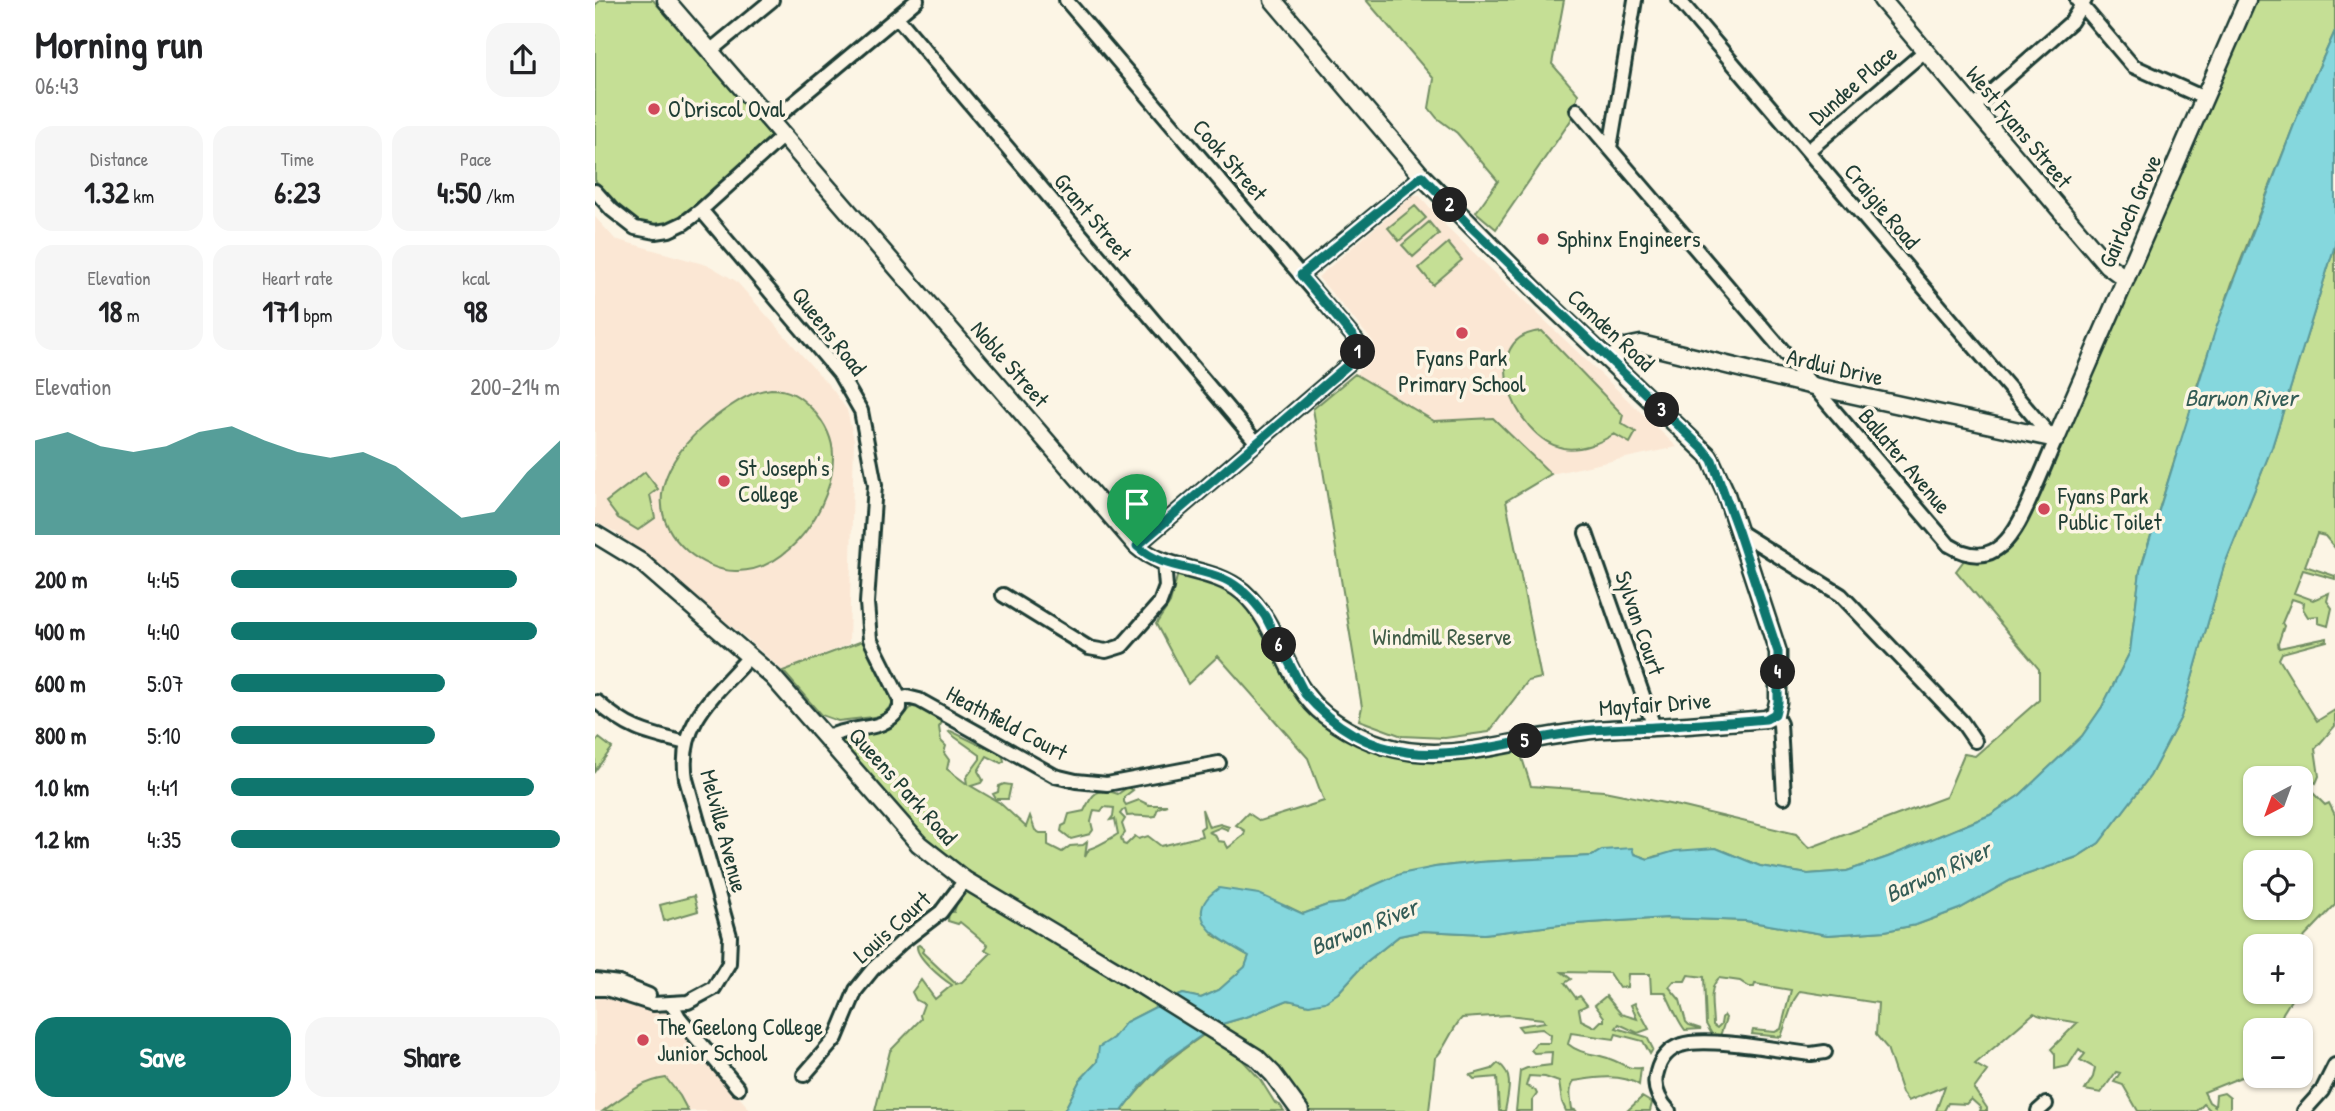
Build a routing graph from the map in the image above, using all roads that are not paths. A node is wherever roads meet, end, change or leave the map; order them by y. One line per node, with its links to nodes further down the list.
1 (666, 0): 12 (street, Noble Street)
2 (772, 0): 12 (street)
3 (917, 0): 11 (street)
4 (1066, 0): 24 (street, Cook Street)
5 (1273, 0): 21 (street, Camden Road)
6 (1636, 0): 19 (street)
7 (1679, 0): 20 (street, Craigie Road)
8 (1882, 0): 13 (street, West Fyans Street)
9 (2247, 0): 14 (street, Gairloch Grove)
10 (2081, 2): 14 (street); 15 (street)
11 (897, 17): 17 (street); 29 (street, Grant Street)
12 (711, 51): 17 (street, Noble Street)
13 (1925, 51): 15 (street, West Fyans Street); 20 (street, Dundee Place)
14 (2204, 98): 25 (street, Gairloch Grove)
15 (1973, 108): 25 (street, West Fyans Street)
16 (1577, 110): 19 (street, Ballater Avenue)
17 (771, 122): 18 (street, Noble Street)
18 (783, 136): 23 (street); 33 (street, Noble Street)
19 (1610, 148): 27 (street, Ballater Avenue)
20 (1808, 151): 28 (street, Craigie Road)
21 (1422, 176): 24 (street); 26 (street, Camden Road)
22 (595, 191): 23 (street)
23 (701, 210): 37 (street, Queens Road)
24 (1301, 275): 29 (street, Cook Street)
25 (2126, 279): 28 (street, Gairloch Grove)
26 (1610, 360): 27 (street, Ardlui Drive); 30 (street, Camden Road)
27 (1813, 386): 28 (street, Ardlui Drive); 28 (street, Ballater Avenue)
28 (2054, 439)
29 (1257, 443): 33 (street)
30 (1738, 531): 39 (street, Camden Road); 43 (street)
31 (1586, 533): 41 (street, Sylvan Court)
32 (595, 534): 36 (street, Queens Park Road)
33 (1137, 546): 34 (street, Noble Street)
34 (1164, 562): 35 (street); 40 (street, Noble Street)
35 (1003, 595)
36 (749, 656): 42 (street, Queens Park Road); 44 (street, Melville Avenue)
37 (900, 699): 42 (street); 45 (street, Heathfield Court)
38 (597, 702): 44 (street)
39 (1775, 714): 41 (street, Mayfair Drive); 46 (street)
40 (1335, 722): 41 (street, Mayfair Drive)
41 (1654, 727)
42 (828, 737): 47 (street, Queens Park Road)
43 (1975, 741)
44 (685, 743): 49 (street, Melville Avenue)
45 (1219, 763)
46 (1784, 797)
47 (965, 880): 54 (street, Louis Court); 56 (street, Queens Park Road)
48 (595, 986): 49 (street)
49 (672, 1004): 55 (street)
50 (1825, 1052): 51 (street)
51 (1811, 1054): 53 (street); 57 (street)
52 (2335, 1065): 58 (street)
53 (1812, 1069)
54 (804, 1075)
55 (738, 1088)
56 (1300, 1111)
57 (1669, 1111)
58 (2304, 1111)

